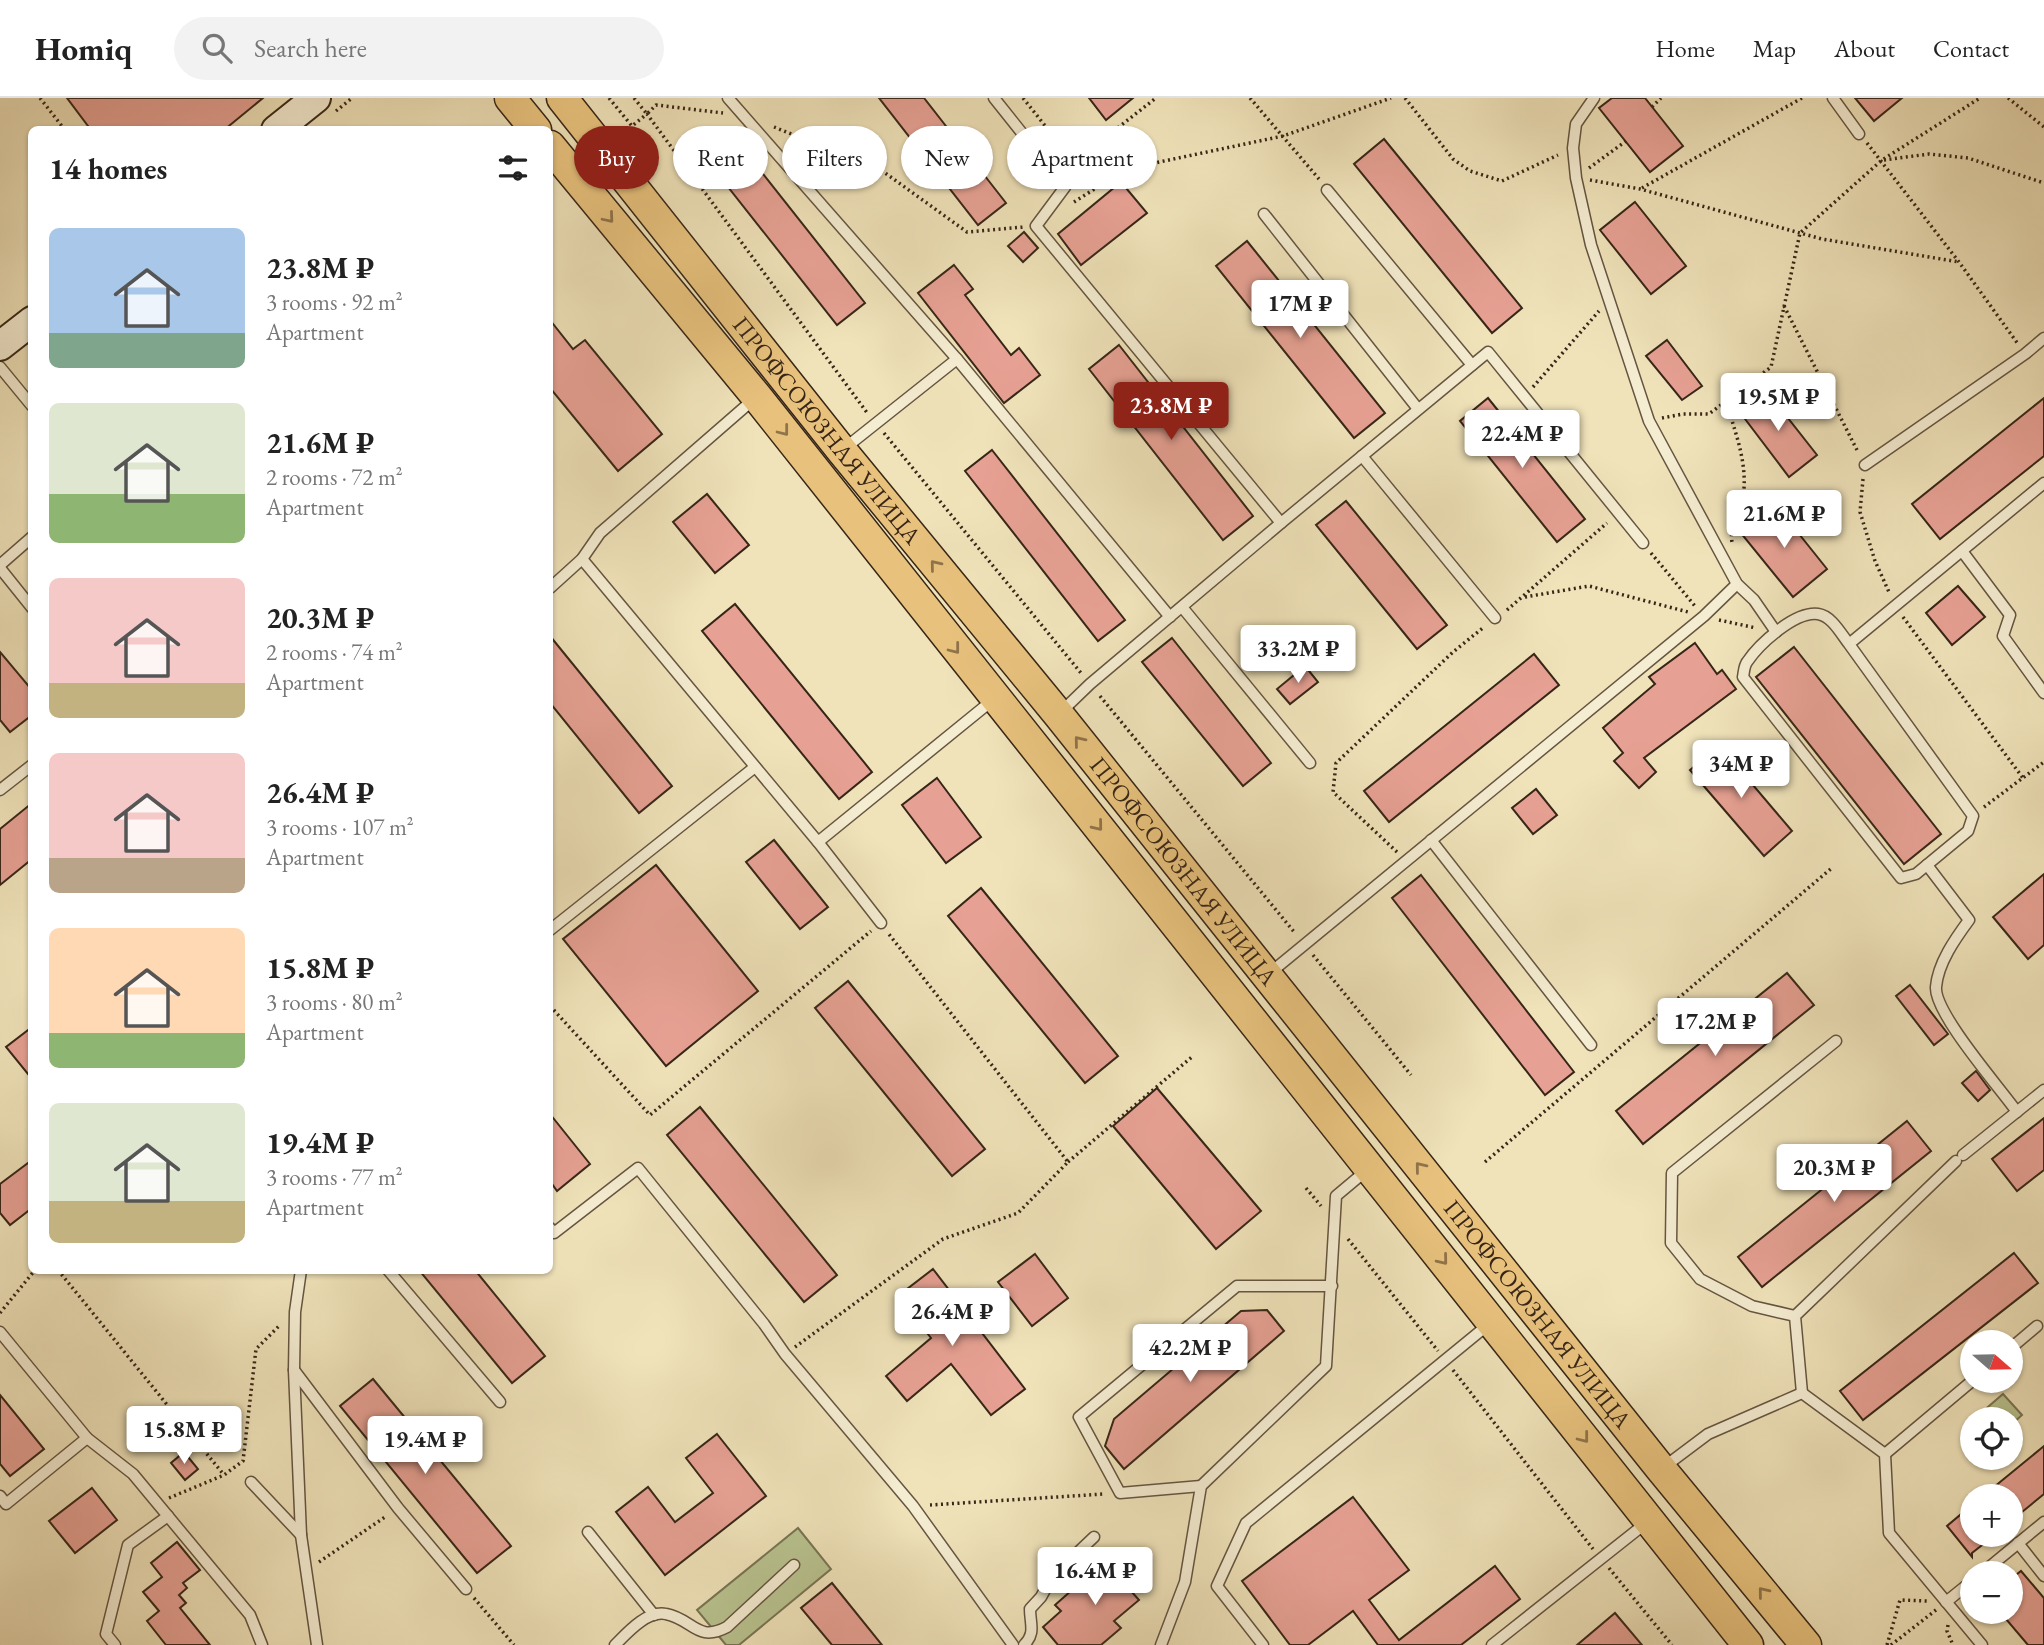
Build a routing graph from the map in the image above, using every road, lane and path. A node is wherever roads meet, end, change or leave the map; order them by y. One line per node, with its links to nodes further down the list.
1 (40, 98): 22 (path)
2 (316, 98): 23 (street)
3 (510, 98): 24 (main road)
4 (562, 98): 54 (main road, ПРОФСОЮЗНАЯ УЛИЦА)
5 (609, 98): 21 (path)
6 (634, 98): 21 (path)
7 (728, 98): 44 (lane)
8 (993, 98): 59 (lane)
9 (1023, 98): 10 (path)
10 (1156, 98)
11 (1250, 98): 34 (path)
12 (1405, 98): 28 (path)
13 (1594, 98): 28 (lane)
14 (1661, 98): 20 (path)
15 (1802, 98): 33 (path)
16 (1833, 98): 26 (lane)
17 (1980, 98): 30 (path)
18 (2008, 98): 25 (path)
19 (656, 106): 21 (path)
20 (1652, 107)
21 (647, 114): 53 (path)
22 (62, 126)
23 (281, 126)
24 (533, 126)
25 (2044, 127)
26 (1859, 134): 30 (path)
27 (1626, 141): 31 (path)
28 (1573, 148): 31 (lane)
29 (553, 150): 47 (main road, ПРОФСОЮЗНАЯ УЛИЦА, one-way to 47)
30 (1882, 160): 32 (path); 36 (path); 37 (path)
31 (1576, 178): 33 (path); 38 (lane)
32 (2044, 183)
33 (1640, 189): 36 (path)
34 (1327, 190): 45 (lane)
35 (1264, 214): 51 (lane)
36 (1800, 233): 37 (path); 39 (path)
37 (1959, 262): 43 (path)
38 (1609, 300): 48 (path); 52 (lane)
39 (1784, 306): 50 (path); 56 (path)
40 (28, 324): 42 (street)
41 (2044, 338): 43 (lane)
42 (0, 346)
43 (2025, 354): 56 (lane)
44 (957, 359): 53 (lane); 73 (lane)
45 (1472, 365): 48 (lane); 51 (lane)
46 (0, 367): 49 (lane)
47 (757, 397): 64 (lane); 79 (main road, ПРОФСОЮЗНАЯ УЛИЦА, one-way to 79)
48 (1524, 397): 58 (lane)
49 (28, 401)
50 (1726, 401): 52 (path); 62 (path)
51 (1418, 409): 55 (lane)
52 (1649, 421): 66 (lane)
53 (875, 422): 54 (lane); 77 (path)
54 (842, 451): 80 (main road, ПРОФСОЮЗНАЯ УЛИЦА, one-way to 54)
55 (1362, 456): 59 (lane); 74 (lane)
56 (1865, 466): 70 (path)
57 (2044, 483): 63 (lane)
58 (1618, 513): 61 (lane); 68 (path)
59 (1281, 523): 71 (lane)
60 (28, 541): 65 (lane)
61 (1643, 543): 72 (path)
62 (1732, 545)
63 (1962, 551): 70 (lane); 78 (lane)
64 (582, 559): 67 (lane); 83 (lane)
65 (0, 567): 69 (lane)
66 (1737, 583): 72 (lane); 75 (lane)
67 (553, 585)
68 (1523, 597): 72 (path); 74 (path)
69 (28, 603)
70 (1895, 606): 76 (lane); 85 (path)
71 (1182, 607): 73 (lane); 82 (lane)
72 (1704, 616): 75 (path); 88 (lane)
73 (1170, 617): 77 (lane)
74 (1495, 618): 90 (path)
75 (1776, 632): 76 (lane); 91 (lane)
76 (1849, 644): 87 (lane)
77 (1090, 684): 80 (lane); 95 (path)
78 (2044, 693)
79 (995, 698): 89 (lane); 106 (main road, ПРОФСОЮЗНАЯ УЛИЦА, one-way to 106)
80 (1058, 714): 96 (main road, ПРОФСОЮЗНАЯ УЛИЦА, one-way to 80)
81 (2044, 762): 85 (path)
82 (1310, 763)
83 (755, 767): 89 (lane); 94 (lane)
84 (28, 768): 86 (lane)
85 (2023, 778): 87 (path)
86 (0, 790)
87 (1973, 816): 91 (lane)
88 (1431, 840): 90 (lane); 99 (lane)
89 (817, 842): 93 (lane)
90 (1406, 860): 95 (lane)
91 (1927, 865): 103 (lane)
92 (1833, 867): 105 (path)
93 (881, 923): 97 (path); 104 (path)
94 (553, 928)
95 (1304, 944): 96 (lane); 101 (path)
96 (1267, 975): 130 (main road, ПРОФСОЮЗНАЯ УЛИЦА, one-way to 96)
97 (553, 1009)
98 (1836, 1041): 117 (lane)
99 (1591, 1045)
100 (1193, 1056): 104 (path)
101 (1411, 1075)
102 (2044, 1090): 103 (lane)
103 (2017, 1112): 117 (lane)
104 (1068, 1162): 122 (path)
105 (1485, 1163)
106 (1370, 1168): 108 (lane); 118 (main road, ПРОФСОЮЗНАЯ УЛИЦА, one-way to 118)
107 (1306, 1188): 108 (path)
108 (1333, 1221): 114 (lane); 123 (path)
109 (553, 1232): 122 (lane)
110 (32, 1274): 116 (path)
111 (61, 1274): 131 (path)
112 (300, 1274): 115 (lane)
113 (390, 1274): 127 (lane)
114 (1332, 1286): 133 (lane); 134 (lane)
115 (295, 1311): 124 (lane); 131 (path)
116 (0, 1313)
117 (1795, 1316): 126 (lane)
118 (1492, 1322): 123 (lane); 140 (main road, ПРОФСОЮЗНАЯ УЛИЦА, one-way to 140)
119 (2037, 1326): 121 (lane)
120 (0, 1332): 128 (lane)
121 (2023, 1338)
122 (785, 1354): 137 (lane)
123 (1445, 1360): 148 (path); 166 (lane)
124 (294, 1370): 138 (lane); 143 (lane)
125 (1960, 1391): 129 (lane)
126 (1802, 1392): 129 (lane); 130 (lane)
127 (500, 1402)
128 (87, 1438): 135 (lane); 136 (lane)
129 (1885, 1454): 155 (lane)
130 (1661, 1469): 169 (main road, ПРОФСОЮЗНАЯ УЛИЦА, one-way to 130)
131 (224, 1475): 136 (path)
132 (251, 1482): 143 (lane)
133 (1201, 1486): 134 (lane); 165 (lane)
134 (1120, 1493): 137 (path)
135 (0, 1496)
136 (158, 1503): 139 (lane)
137 (913, 1506): 163 (lane)
138 (398, 1508): 151 (path); 153 (lane)
139 (168, 1516): 158 (lane); 159 (lane)
140 (1650, 1520): 148 (lane); 157 (main road, ПРОФСОЮЗНАЯ УЛИЦА)
141 (2044, 1522): 145 (lane)
142 (588, 1532): 156 (lane)
143 (300, 1535): 151 (lane)
144 (1094, 1537): 164 (lane)
145 (2023, 1539)
146 (2013, 1547): 149 (lane)
147 (2021, 1547): 152 (lane)
148 (1602, 1559): 167 (lane); 168 (path)
149 (1996, 1561)
150 (794, 1565): 156 (lane)
151 (306, 1571): 160 (lane)
152 (2044, 1576)
153 (466, 1589): 161 (path)
154 (1960, 1591): 155 (lane)
155 (1947, 1602): 170 (path); 170 (path); 171 (lane)
156 (654, 1615): 162 (lane)
157 (1738, 1638)
158 (115, 1645)
159 (262, 1645)
160 (317, 1645)
161 (514, 1645)
162 (615, 1645)
163 (1013, 1645)
164 (1024, 1645)
165 (1161, 1645)
166 (1263, 1645)
167 (1492, 1645)
168 (1672, 1645)
169 (1806, 1645)
170 (1889, 1645)
171 (1982, 1645)

